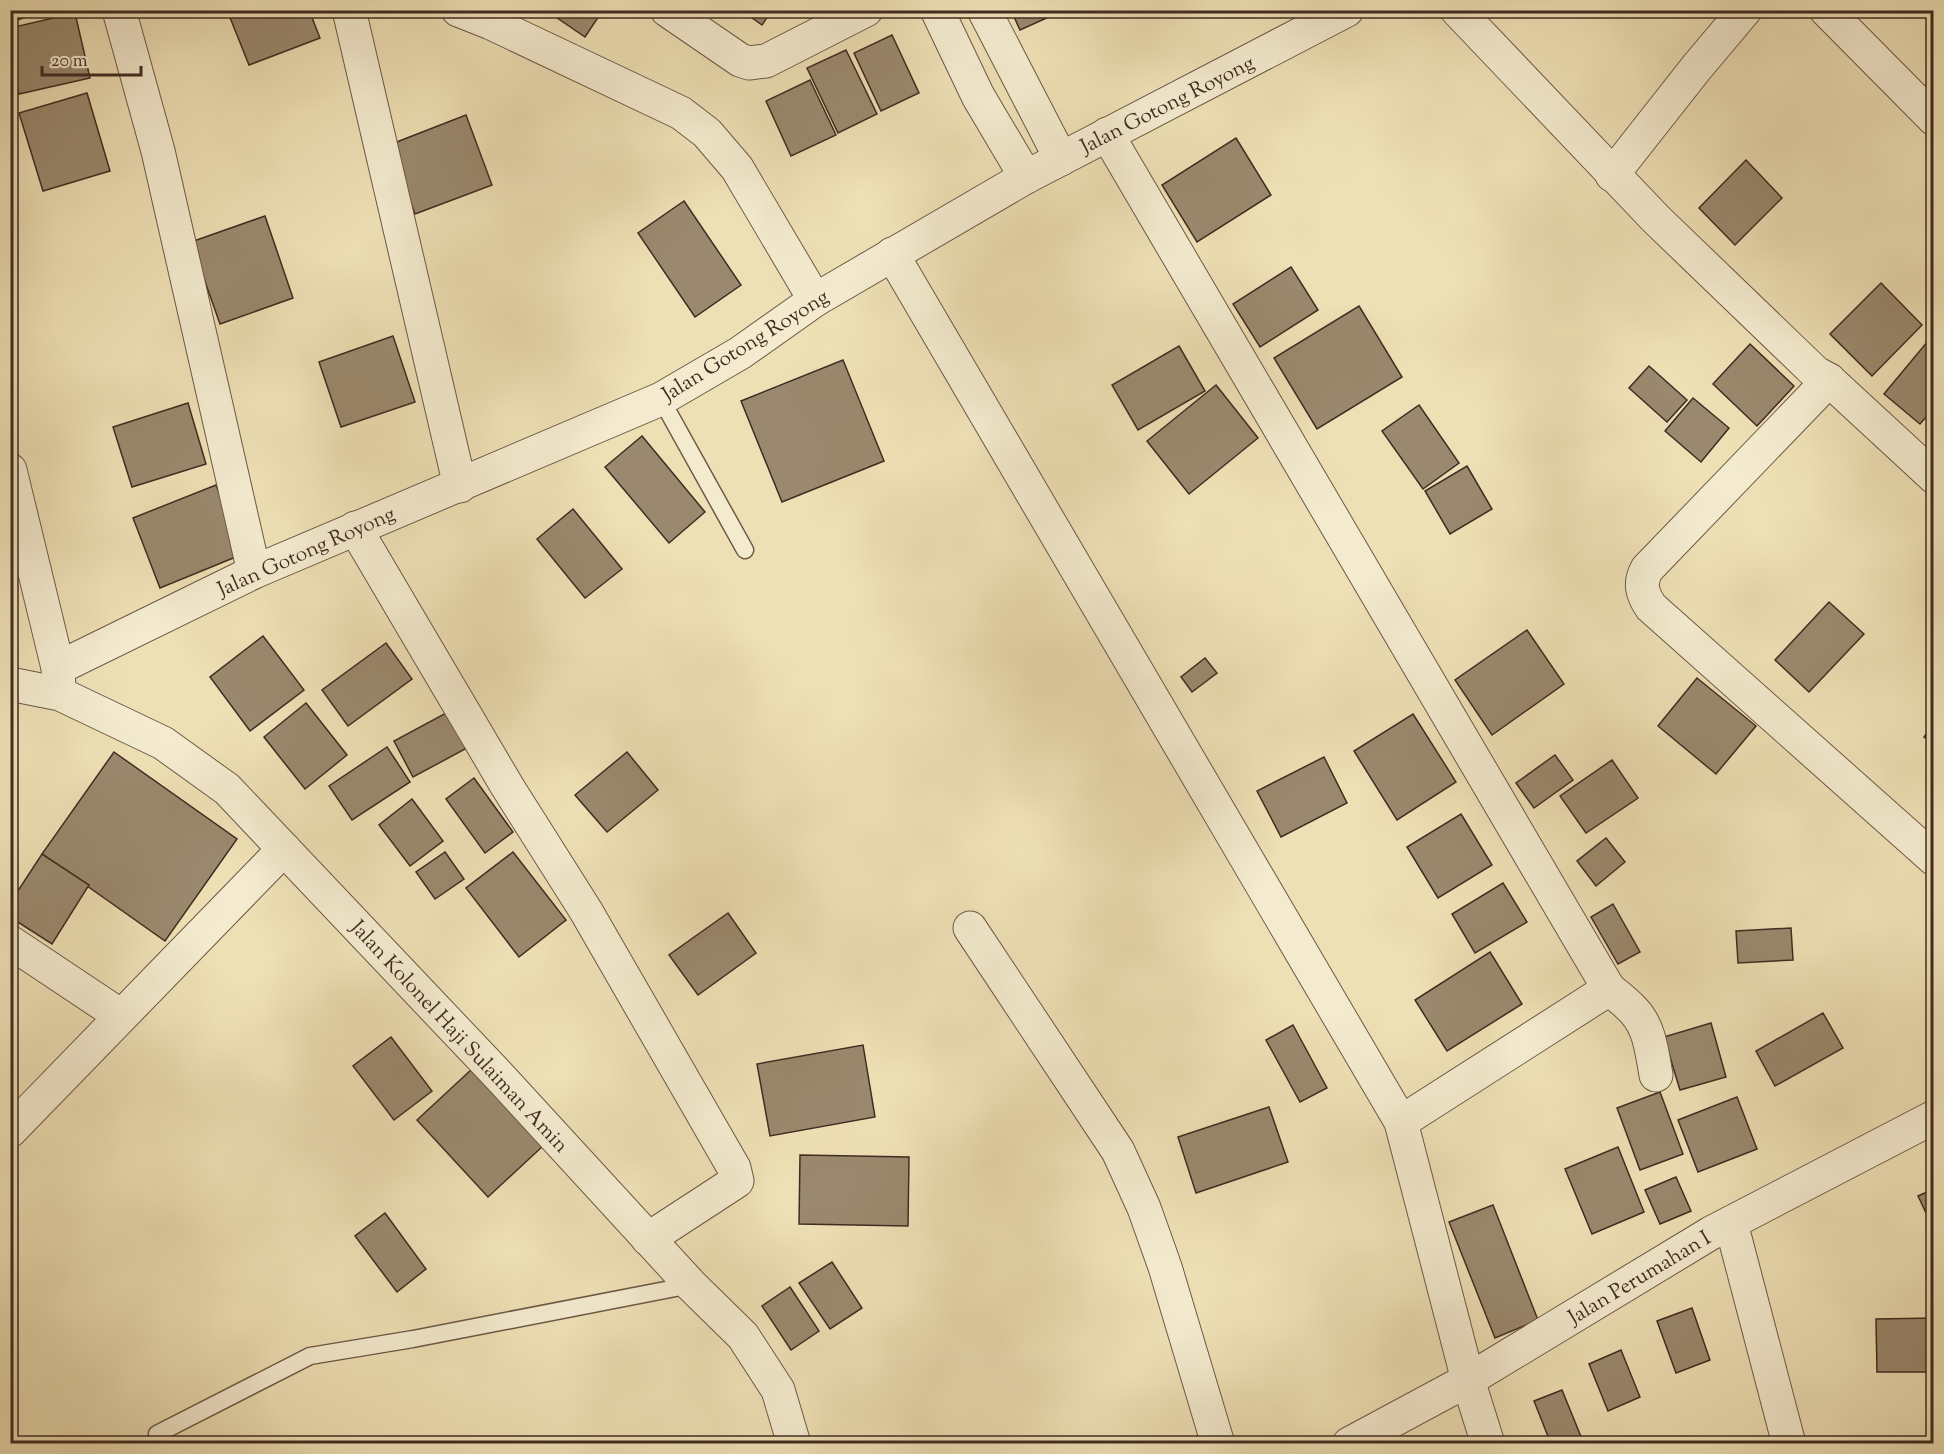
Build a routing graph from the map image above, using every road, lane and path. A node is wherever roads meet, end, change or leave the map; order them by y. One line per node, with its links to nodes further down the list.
1 (119, 10): 26 (street)
2 (349, 10): 23 (street)
3 (458, 10): 18 (street)
4 (667, 10): 5 (street)
5 (866, 10)
6 (937, 10): 16 (street)
7 (984, 10): 14 (street)
8 (1347, 10): 13 (street, Jalan Gotong Royong)
9 (1457, 10): 15 (street)
10 (1745, 10): 15 (street)
11 (1826, 10): 12 (street)
12 (1934, 119)
13 (1107, 134): 14 (street, Jalan Gotong Royong); 33 (street)
14 (1061, 159): 16 (street, Jalan Gotong Royong)
15 (1612, 175): 19 (street)
16 (1026, 177): 17 (street, Jalan Gotong Royong)
17 (892, 254): 18 (street, Jalan Gotong Royong); 37 (street)
18 (815, 300): 20 (street, Jalan Gotong Royong)
19 (1828, 380): 22 (street); 30 (street)
20 (661, 399): 23 (street, Jalan Gotong Royong); 25 (lane)
21 (10, 470): 27 (street)
22 (1934, 477)
23 (460, 486): 24 (street, Jalan Gotong Royong)
24 (355, 528): 26 (street, Jalan Gotong Royong); 40 (street)
25 (745, 550)
26 (254, 572): 27 (street, Jalan Gotong Royong)
27 (59, 681): 28 (street, Jalan Kolonel Haji Sulaiman Amin); 29 (street, Jalan Kolonel Haji Sulaiman Amin)
28 (10, 684)
29 (284, 849): 34 (street); 40 (street, Jalan Kolonel Haji Sulaiman Amin)
30 (1934, 859)
31 (970, 928): 45 (street)
32 (10, 942): 34 (street)
33 (1609, 989): 35 (street); 37 (street)
34 (121, 1016): 38 (street)
35 (1656, 1075)
36 (1934, 1117): 39 (street, Jalan Perumahan I)
37 (1401, 1122): 42 (street)
38 (10, 1131)
39 (1731, 1223): 42 (street, Jalan Perumahan I); 48 (street)
40 (648, 1239): 41 (street, Jalan Kolonel Haji Sulaiman Amin)
41 (691, 1285): 43 (lane); 44 (street, Jalan Kolonel Haji Sulaiman Amin)
42 (1468, 1380): 46 (street, Jalan Perumahan I); 47 (street)
43 (157, 1434)
44 (794, 1443)
45 (1218, 1443)
46 (1349, 1443)
47 (1488, 1443)
48 (1789, 1443)

